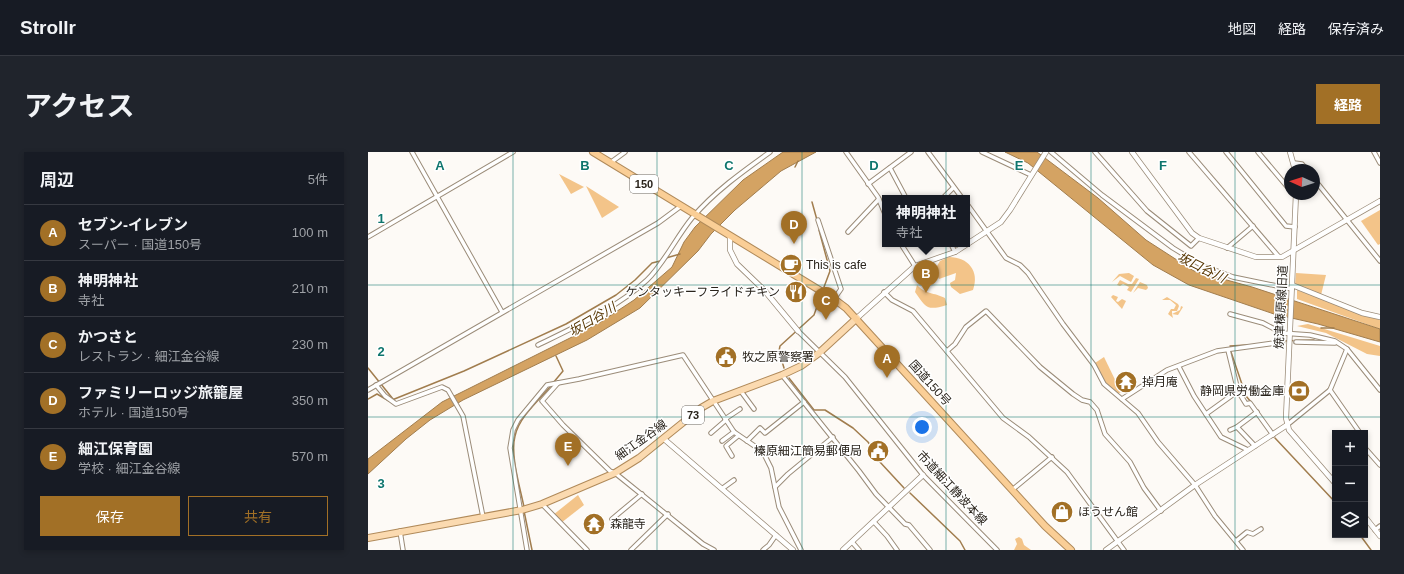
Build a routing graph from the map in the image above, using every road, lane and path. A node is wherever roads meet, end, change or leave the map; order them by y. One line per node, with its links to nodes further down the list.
1 (412, 152): 32 (street)
2 (513, 152): 32 (street)
3 (594, 152): 19 (highway, 国道150号 / 150)
4 (625, 152): 19 (street)
5 (770, 152): 39 (street)
6 (846, 152): 26 (street)
7 (911, 152): 23 (street)
8 (928, 152): 28 (street)
9 (982, 152): 24 (street)
10 (1046, 152): 24 (street)
11 (1051, 152): 59 (street)
12 (1095, 152): 48 (street)
13 (1132, 152): 48 (street, 焼津榛原線旧道)
14 (1189, 152): 42 (street)
15 (1226, 152): 43 (street)
16 (1258, 152): 25 (street)
17 (1290, 152): 20 (street)
18 (1374, 152): 21 (street)
19 (610, 163): 36 (highway, 国道150号 / 150)
20 (1294, 163): 22 (street)
21 (1380, 163)
22 (1302, 164)
23 (890, 168): 26 (street); 29 (street)
24 (1032, 174): 44 (street)
25 (1284, 183)
26 (868, 184): 33 (street)
27 (1320, 186): 41 (street)
28 (953, 188): 30 (street); 31 (street)
29 (904, 195)
30 (946, 195)
31 (959, 195)
32 (437, 196): 46 (street); 62 (street)
33 (879, 199): 37 (street); 45 (street)
34 (1296, 200): 43 (street)
35 (1380, 201): 41 (street)
36 (681, 206): 39 (highway, 国道150号 / 150); 62 (street)
37 (882, 206)
38 (970, 208): 44 (street)
39 (696, 215): 47 (highway, 国道150号 / 150); 71 (street)
40 (818, 220): 61 (street)
41 (1348, 220): 54 (street); 57 (street)
42 (1253, 226): 53 (street); 56 (street)
43 (1295, 227): 54 (street)
44 (987, 231): 49 (street); 85 (street)
45 (848, 232)
46 (368, 236)
47 (730, 236): 61 (highway, 国道150号 / 150); 66 (street, 市道細江静波本線)
48 (1199, 238): 53 (street, 焼津榛原線旧道)
49 (970, 242)
50 (903, 247): 58 (street)
51 (952, 247): 55 (street)
52 (963, 247): 55 (street)
53 (1227, 248): 56 (street, 焼津榛原線旧道)
54 (1294, 251): 56 (street, 焼津榛原線旧道); 59 (street, 焼津榛原線旧道)
55 (955, 252): 58 (street)
56 (1279, 257)
57 (1380, 261)
58 (914, 266): 60 (street)
59 (1292, 289): 65 (street); 67 (street, 焼津榛原線旧道)
60 (884, 292): 64 (street); 74 (street)
61 (834, 299): 64 (highway, 国道150号 / 150)
62 (502, 312): 79 (street)
63 (1230, 314): 67 (street)
64 (856, 318): 75 (main road, 細江金谷線 / 73); 118 (highway, 国道150号 / 150)
65 (1380, 318)
66 (797, 330): 75 (street, 市道細江静波本線)
67 (1290, 334): 70 (street); 93 (street, 焼津榛原線旧道)
68 (1282, 342): 72 (street)
69 (1296, 342): 70 (street)
70 (1340, 343): 73 (street)
71 (538, 345)
72 (1228, 350): 76 (street); 84 (street)
73 (1347, 350): 82 (street); 83 (street)
74 (947, 351): 109 (street); 123 (street)
75 (819, 353): 77 (main road, 細江金谷線 / 73); 112 (street, 市道細江静波本線)
76 (1178, 367): 85 (street); 91 (street)
77 (782, 375): 81 (main road, 細江金谷線 / 73); 87 (street)
78 (557, 383): 86 (street); 111 (street); 122 (street)
79 (377, 385): 80 (street); 125 (street)
80 (368, 390)
81 (740, 390): 86 (main road, 細江金谷線 / 73); 89 (street)
82 (1330, 390): 93 (street); 96 (street)
83 (1380, 390)
84 (1238, 391): 90 (street); 91 (street)
85 (1122, 399): 115 (street)
86 (713, 401): 92 (street); 102 (main road, 細江金谷線 / 73)
87 (804, 402): 101 (street); 104 (street)
88 (740, 409): 92 (street)
89 (754, 410)
90 (1257, 412): 94 (street); 99 (street)
91 (1206, 414): 106 (street)
92 (726, 420): 97 (street); 98 (street)
93 (1287, 425): 99 (street); 113 (street)
94 (1237, 427): 95 (street); 105 (street)
95 (1230, 430)
96 (1358, 430)
97 (734, 432): 100 (street); 103 (street)
98 (711, 433)
99 (1273, 435): 105 (street)
100 (738, 436): 104 (street); 108 (street)
101 (833, 437): 116 (street); 121 (street)
102 (664, 439): 111 (main road, 細江金谷線 / 73); 117 (street)
103 (722, 441)
104 (748, 441): 116 (street)
105 (1255, 446): 106 (street)
106 (1248, 450): 115 (street)
107 (1368, 451): 110 (street)
108 (732, 456)
109 (1052, 457): 118 (street); 138 (street)
110 (1380, 465)
111 (615, 473): 119 (street); 120 (main road, 細江金谷線 / 73)
112 (923, 475): 121 (street); 151 (street, 市道細江静波本線)
113 (1332, 479)
114 (734, 480): 117 (street)
115 (1195, 485): 123 (street); 136 (street)
116 (775, 487): 146 (street)
117 (722, 488): 133 (street)
118 (1012, 490): 152 (highway, 国道150号 / 150)
119 (642, 494): 124 (street); 126 (street)
120 (542, 504): 122 (main road, 細江金谷線 / 73); 141 (street)
121 (890, 506): 128 (street); 150 (street)
122 (523, 510): 125 (main road, 細江金谷線 / 73); 140 (street)
123 (1161, 511): 138 (street)
124 (668, 514): 142 (street); 143 (street)
125 (483, 518): 132 (main road, 細江金谷線 / 73)
126 (612, 519)
127 (1368, 521): 131 (street)
128 (874, 522): 137 (street); 149 (street)
129 (1380, 526): 131 (street)
130 (1261, 529): 136 (street)
131 (1376, 530): 134 (street)
132 (400, 532): 135 (main road, 細江金谷線 / 73); 139 (street)
133 (777, 534): 144 (street); 145 (street)
134 (1380, 536)
135 (368, 538)
136 (1236, 541): 155 (street)
137 (852, 542): 147 (street); 148 (street)
138 (1118, 542): 153 (street); 154 (street)
139 (403, 550)
140 (527, 550)
141 (587, 550)
142 (631, 550)
143 (714, 550)
144 (763, 550)
145 (793, 550)
146 (801, 550)
147 (843, 550)
148 (859, 550)
149 (897, 550)
150 (930, 550)
151 (997, 550)
152 (1071, 550)
153 (1106, 550)
154 (1124, 550)
155 (1243, 550)

